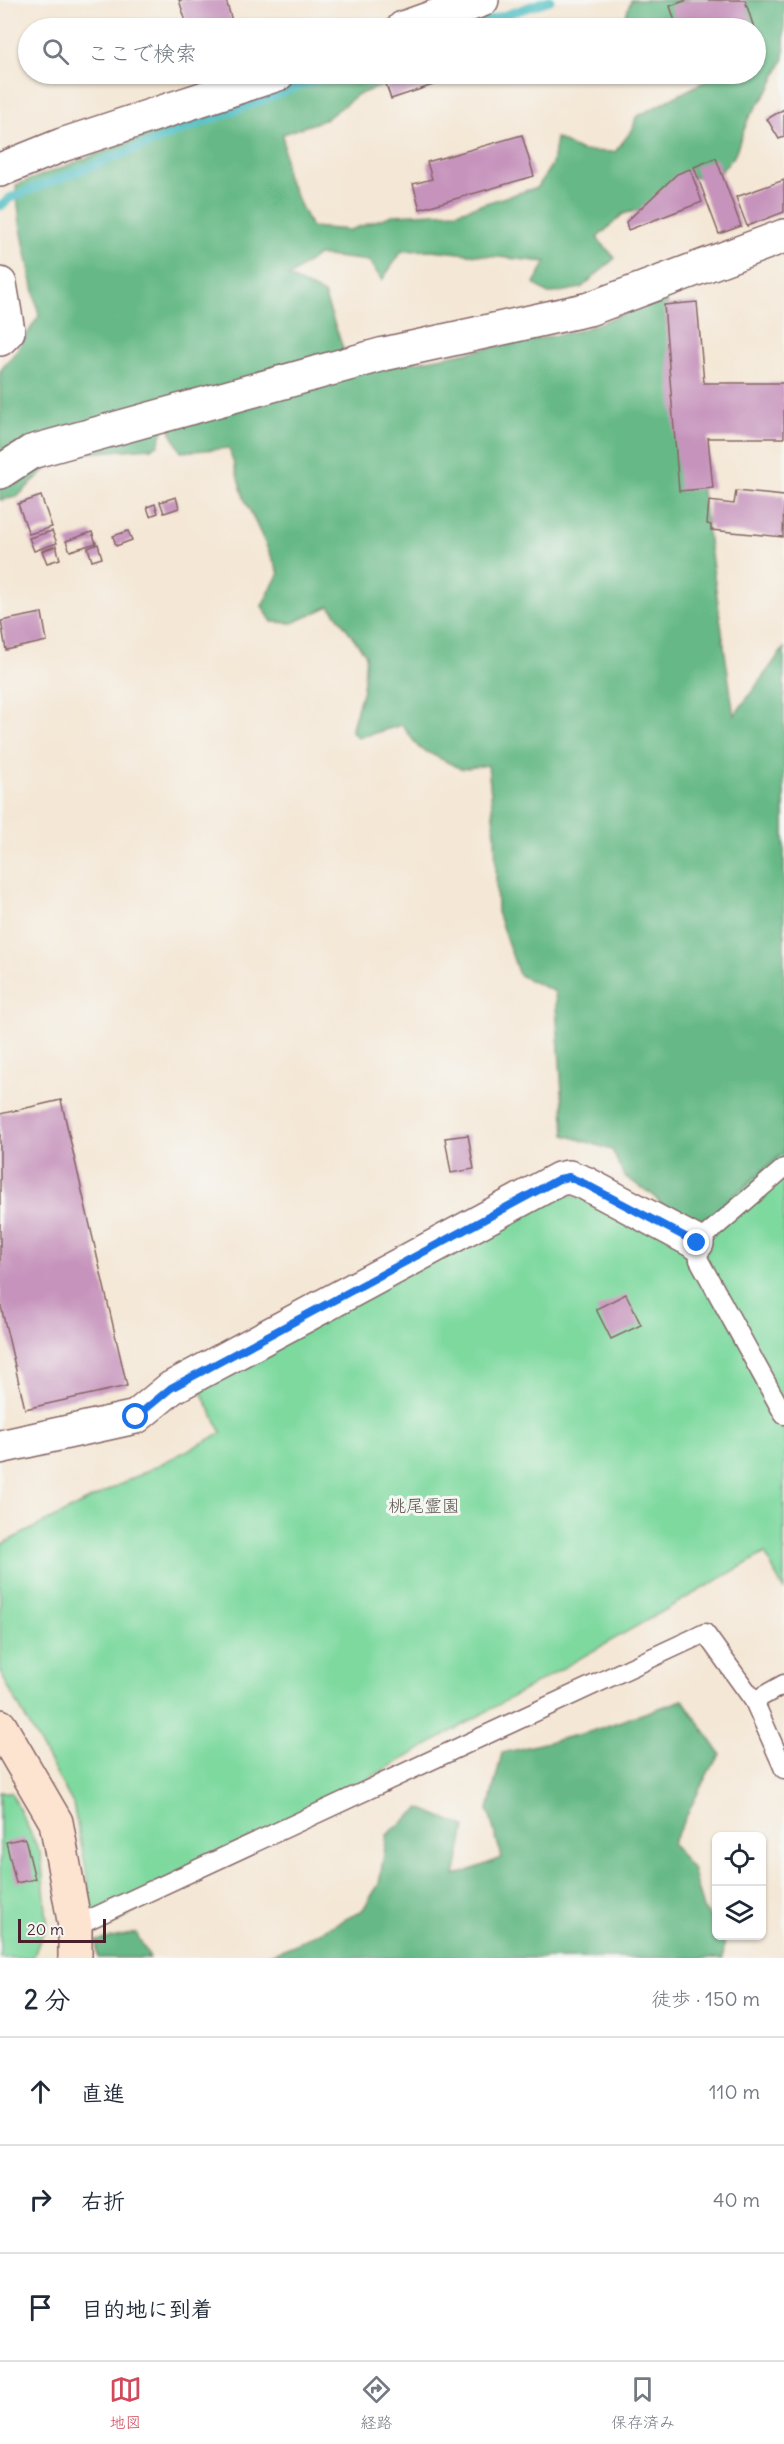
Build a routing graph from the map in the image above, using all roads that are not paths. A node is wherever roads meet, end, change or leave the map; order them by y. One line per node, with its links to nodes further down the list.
1 (482, 0): 2 (street)
2 (431, 18)
3 (248, 84): 4 (street)
4 (0, 170)
5 (784, 236): 8 (street)
6 (0, 284): 7 (street)
7 (0, 339)
8 (0, 472)
9 (784, 1168): 10 (lane)
10 (697, 1243): 11 (lane); 12 (street)
11 (784, 1415)
12 (0, 1447)
13 (784, 1684): 14 (lane)
14 (754, 1701): 16 (lane); 17 (lane)
15 (0, 1726): 17 (street)
16 (784, 1768)
17 (75, 1942)

